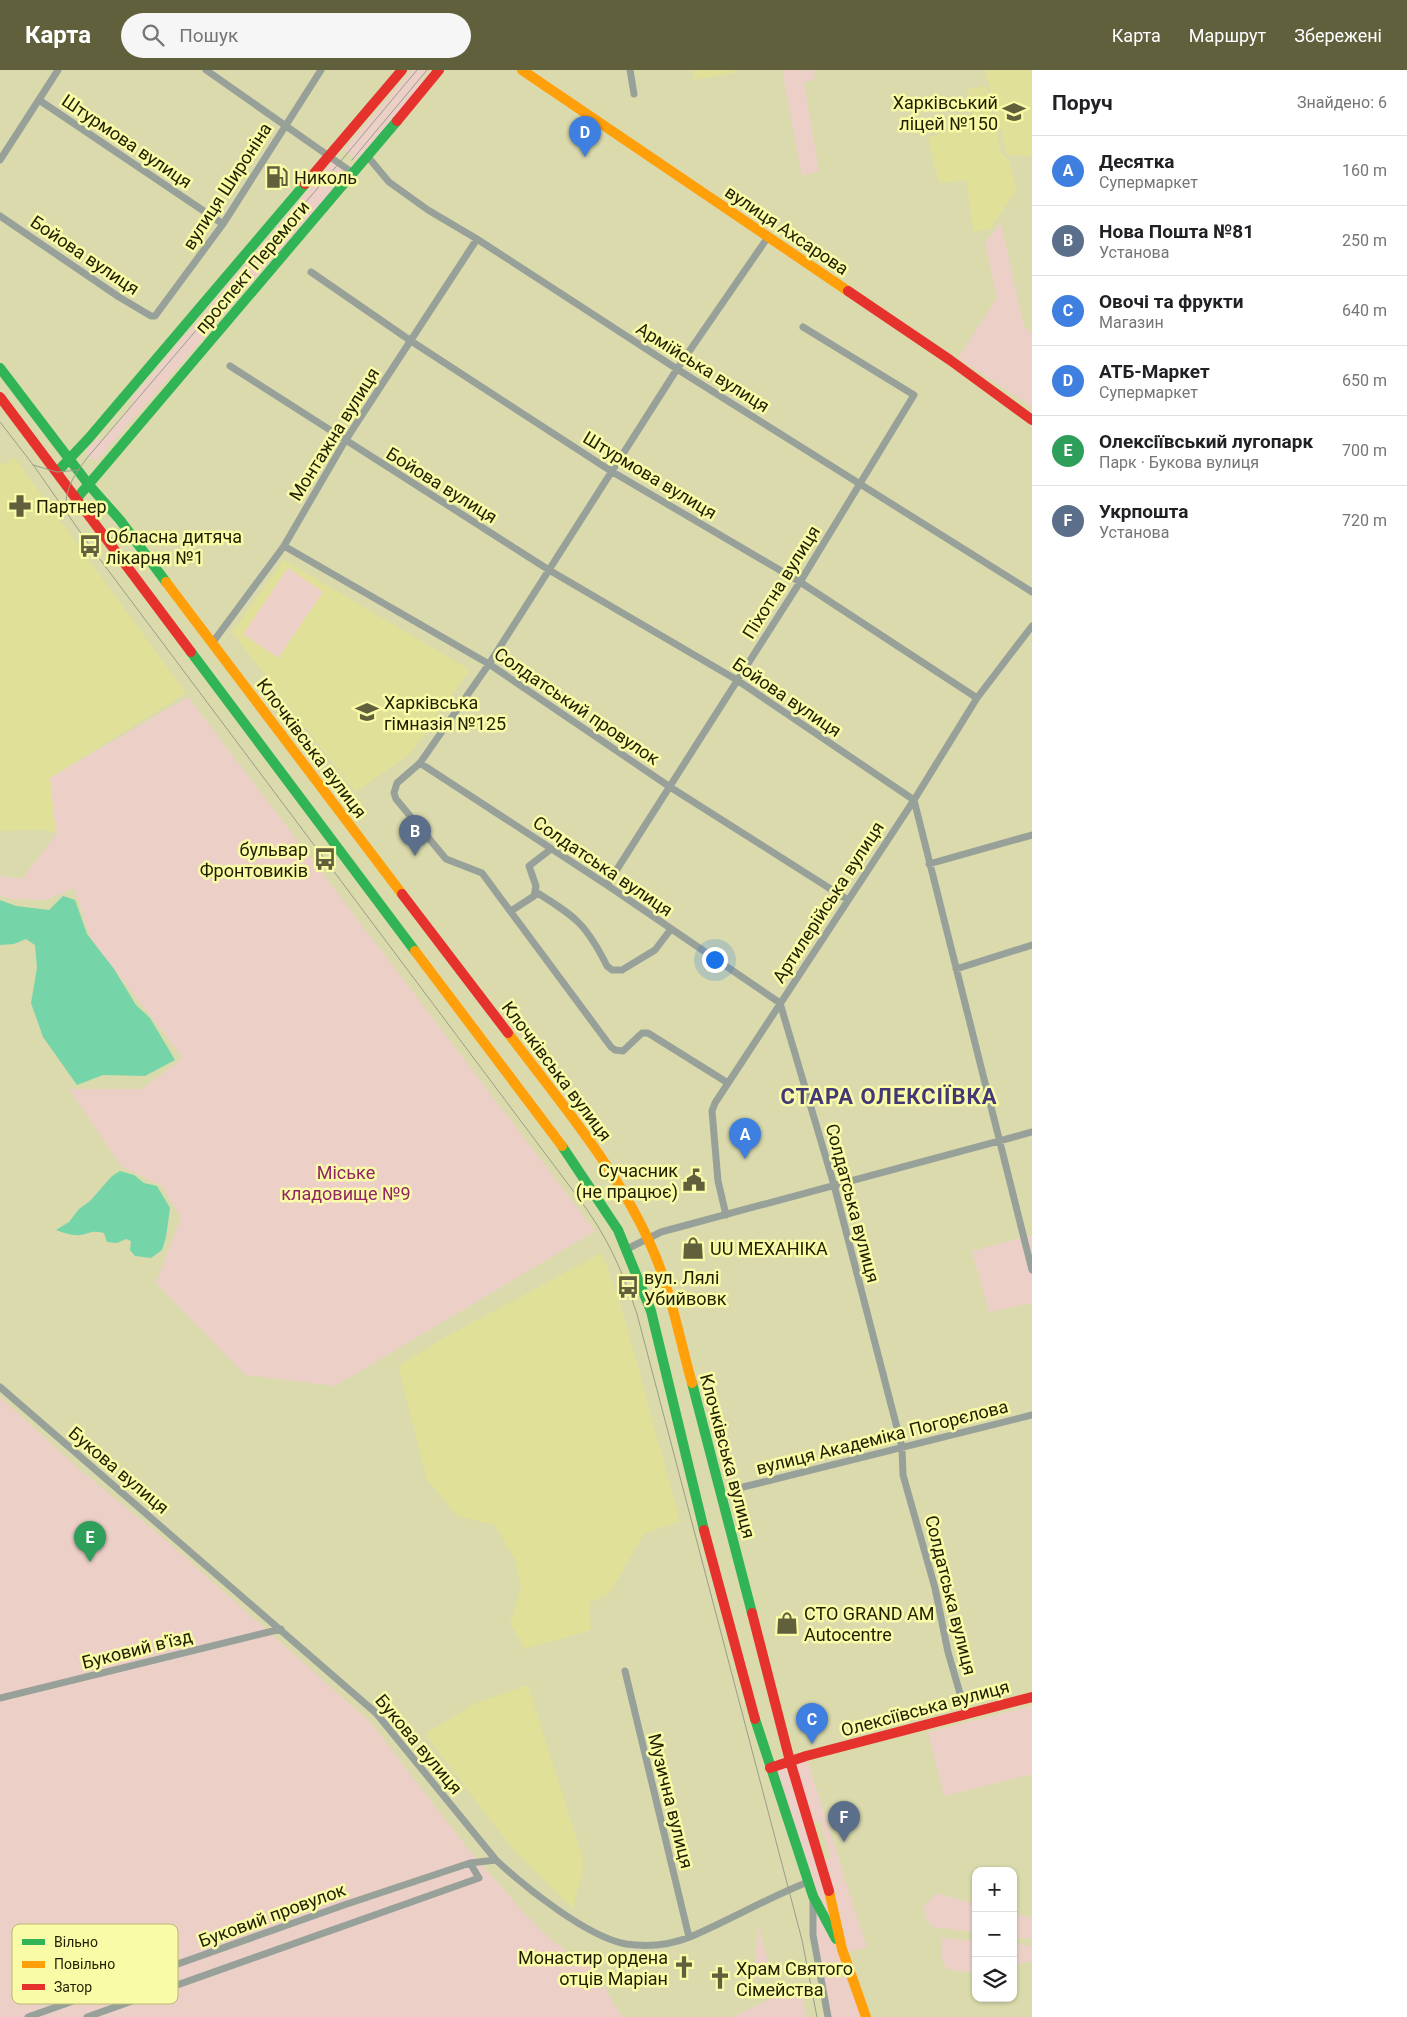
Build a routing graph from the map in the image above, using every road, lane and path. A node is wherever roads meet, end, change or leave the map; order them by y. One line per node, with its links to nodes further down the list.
1 (58, 70): 9 (street)
2 (206, 70): 10 (street)
3 (321, 70): 10 (street, вулиця Широніна)
4 (402, 70): 11 (main road, проспект Перемоги)
5 (439, 70): 12 (main road, проспект Перемоги)
6 (522, 70): 17 (main road, вулиця Ахсарова)
7 (630, 70): 8 (street)
8 (634, 94)
9 (38, 100): 13 (street); 16 (street, Штурмова вулиця)
10 (285, 125): 11 (street); 16 (street, вулиця Широніна)
11 (330, 155): 14 (street); 29 (main road, проспект Перемоги)
12 (368, 157): 14 (main road, проспект Перемоги); 18 (street, Армійська вулиця)
13 (0, 160)
14 (353, 173): 33 (main road, проспект Перемоги)
15 (0, 216): 20 (street, Бойова вулиця)
16 (223, 224): 20 (street, вулиця Широніна)
17 (768, 237): 25 (street); 27 (main road, вулиця Ахсарова)
18 (477, 239): 22 (street, Монтажна вулиця); 25 (street, Армійська вулиця)
19 (311, 272): 22 (street, Штурмова вулиця)
20 (155, 316)
21 (803, 327): 32 (street, Піхотна вулиця)
22 (411, 341): 28 (street, Монтажна вулиця); 30 (street, Штурмова вулиця)
23 (230, 366): 28 (street, Бойова вулиця)
24 (0, 368): 29 (main road, Клочківська вулиця)
25 (677, 369): 30 (street); 32 (street, Армійська вулиця)
26 (0, 397): 31 (main road, Клочківська вулиця)
27 (1032, 420)
28 (345, 441): 35 (street, Монтажна вулиця); 36 (street, Бойова вулиця)
29 (70, 461): 31 (main road, проспект Перемоги); 33 (main road, Клочківська вулиця)
30 (611, 471): 36 (street); 37 (street, Штурмова вулиця)
31 (57, 472): 34 (main road, Клочківська вулиця)
32 (860, 484): 37 (street, Піхотна вулиця); 38 (street, Армійська вулиця)
33 (89, 485): 34 (main road, проспект Перемоги); 40 (main road, Клочківська вулиця)
34 (77, 498): 64 (main road, Клочківська вулиця)
35 (284, 546): 40 (street, Монтажна вулиця); 41 (street, Солдатський провулок)
36 (549, 570): 41 (street); 42 (street, Бойова вулиця)
37 (800, 582): 42 (street, Піхотна вулиця); 43 (street, Штурмова вулиця)
38 (1032, 592)
39 (1032, 626): 43 (street, Артилерійська вулиця)
40 (213, 642): 63 (main road, Клочківська вулиця)
41 (488, 664): 44 (street); 45 (street, Солдатський провулок)
42 (737, 680): 45 (street, Піхотна вулиця); 46 (street, Бойова вулиця)
43 (977, 698): 46 (street, Артилерійська вулиця)
44 (420, 763): 48 (street, Солдатська вулиця); 53 (street)
45 (670, 787): 50 (street, Піхотна вулиця); 52 (street, Солдатський провулок)
46 (914, 800): 49 (street); 52 (street, Артилерійська вулиця)
47 (1032, 835): 49 (street)
48 (551, 848): 50 (street, Солдатська вулиця); 51 (street)
49 (930, 864): 56 (street)
50 (607, 885): 54 (street, Солдатська вулиця)
51 (536, 892): 53 (street); 54 (street)
52 (848, 900): 57 (street, Артилерійська вулиця)
53 (511, 911): 58 (street)
54 (671, 929): 57 (street, Солдатська вулиця)
55 (1032, 946): 56 (street)
56 (956, 969): 60 (street)
57 (780, 1004): 58 (street, Артилерійська вулиця); 61 (street, Солдатська вулиця)
58 (728, 1083): 62 (street, Артилерійська вулиця)
59 (1032, 1132): 60 (street)
60 (999, 1141): 61 (street); 65 (street)
61 (834, 1185): 62 (street); 68 (street, Солдатська вулиця)
62 (726, 1215): 63 (street)
63 (648, 1238): 64 (street); 75 (main road, Клочківська вулиця)
64 (628, 1249): 76 (main road, Клочківська вулиця)
65 (1032, 1270)
66 (0, 1386): 70 (street, Букова вулиця)
67 (1032, 1414): 68 (street, вулиця Академіка Погорєлова)
68 (902, 1447): 69 (street, вулиця Академіка Погорєлова); 74 (street, Солдатська вулиця)
69 (738, 1488)
70 (281, 1629): 73 (street, Буковий в'їзд); 77 (street, Букова вулиця)
71 (625, 1672): 81 (street, Музична вулиця)
72 (1032, 1697): 74 (main road, Олексіївська вулиця)
73 (0, 1698)
74 (966, 1714): 75 (main road, Олексіївська вулиця)
75 (790, 1761): 76 (main road, Олексіївська вулиця); 82 (main road, Клочківська вулиця)
76 (770, 1768): 79 (main road, Клочківська вулиця)
77 (496, 1860): 78 (street, Буковий провулок); 81 (street, Букова вулиця)
78 (470, 1863): 83 (street, Буковий провулок); 84 (street, Буковий провулок)
79 (808, 1882): 80 (main road, Клочківська вулиця); 81 (street, Букова вулиця)
80 (813, 1896): 82 (main road, Клочківська вулиця); 89 (street, Клочківська вулиця)
81 (689, 1937)
82 (842, 1950): 90 (main road, Клочківська вулиця)
83 (178, 1965)
84 (178, 1985)
85 (65, 2004): 87 (street, Буковий провулок)
86 (124, 2004): 88 (street, Буковий провулок)
87 (28, 2017)
88 (87, 2017)
89 (828, 2017)
90 (866, 2017)

